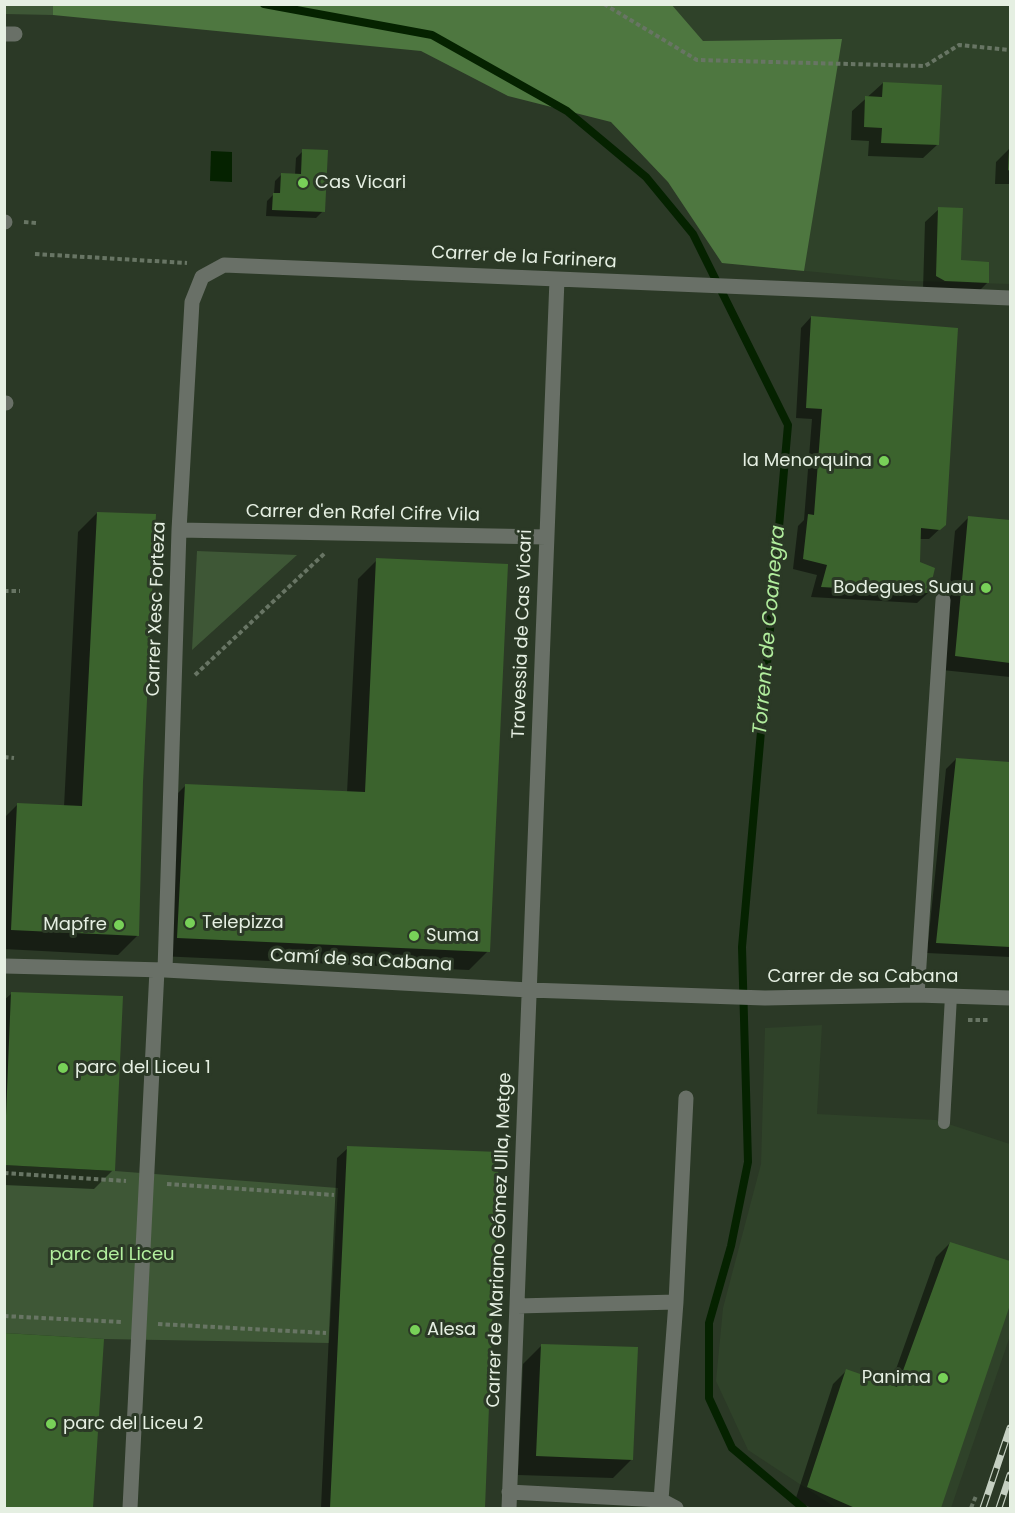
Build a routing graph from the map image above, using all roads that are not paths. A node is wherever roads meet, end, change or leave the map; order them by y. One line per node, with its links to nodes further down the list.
1 (224, 265): 2 (street, Carrer de la Farinera); 4 (street, Carrer Xesc Forteza)
2 (557, 279): 3 (street, Carrer de la Farinera); 5 (street, Travessia de Cas Vicari)
3 (1011, 298)
4 (179, 530): 5 (street, Carrer d'en Rafel Cifre Vila); 8 (street, Carrer Xesc Forteza)
5 (546, 537): 9 (street, Travessia de Cas Vicari)
6 (943, 600): 10 (street)
7 (4, 966): 8 (street, Camí de sa Cabana)
8 (161, 970): 9 (street, Camí de sa Cabana); 20 (street, Carrer Xesc Forteza)
9 (529, 990): 11 (street, Camí de sa Cabana); 17 (street, Carrer de Mariano Gómez Ulla, Metge)
10 (917, 994): 11 (street, Carrer de sa Cabana); 12 (street, Carrer de sa Cabana)
11 (715, 996)
12 (951, 996): 13 (street, Carrer de sa Cabana); 15 (lane)
13 (1011, 998)
14 (686, 1098): 16 (street)
15 (944, 1123)
16 (676, 1302): 17 (street); 19 (street)
17 (517, 1306): 18 (street, Carrer de Mariano Gómez Ulla, Metge)
18 (509, 1492): 19 (street); 21 (street, Carrer de Mariano Gómez Ulla, Metge)
19 (661, 1500): 22 (street)
20 (130, 1509)
21 (508, 1509)
22 (676, 1509)

